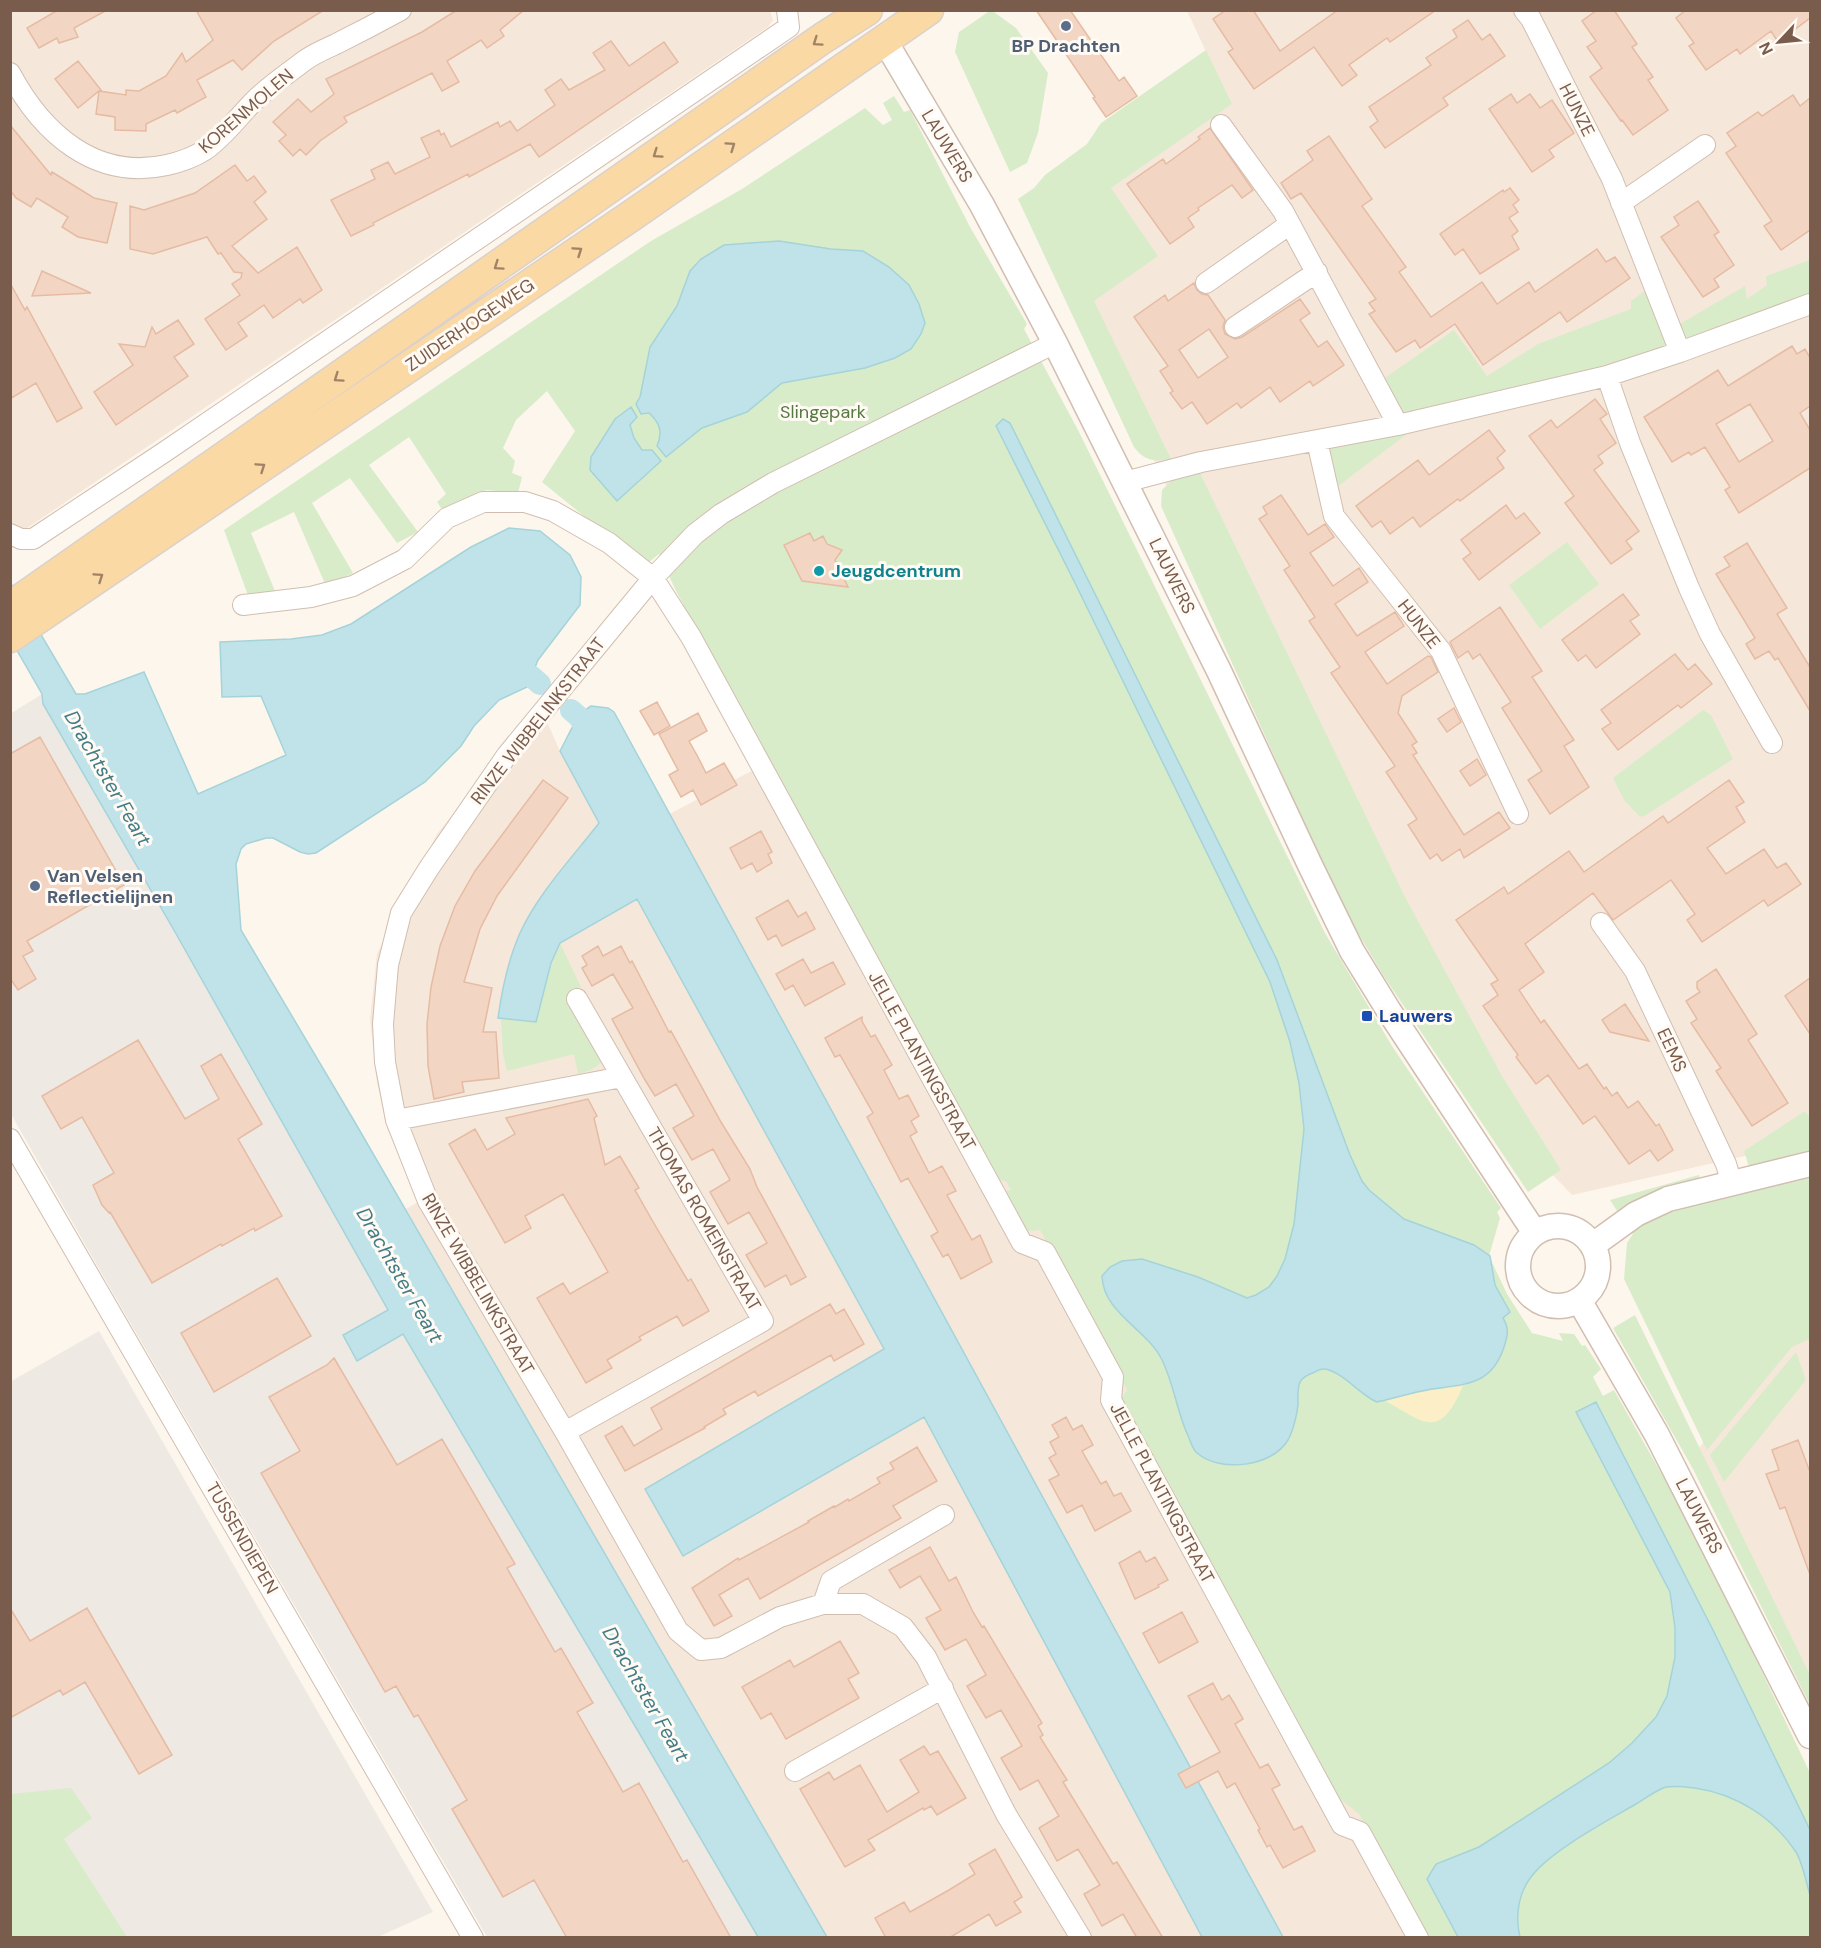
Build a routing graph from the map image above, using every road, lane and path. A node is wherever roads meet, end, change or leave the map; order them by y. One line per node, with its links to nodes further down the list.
1 (401, 10): 7 (street, KORENMOLEN)
2 (787, 10): 22 (street)
3 (867, 10): 24 (main road, ZUIDERHOGEWEG, one-way to 24)
4 (928, 10): 6 (main road, ZUIDERHOGEWEG)
5 (1533, 14): 10 (street, HUNZE)
6 (885, 40): 16 (street, LAUWERS); 24 (main road, ZUIDERHOGEWEG, one-way to 6)
7 (10, 73)
8 (1221, 125): 11 (street)
9 (1704, 145): 10 (street)
10 (1621, 202): 17 (street, HUNZE)
11 (1290, 224): 12 (street); 13 (street)
12 (1317, 272): 15 (street); 19 (street)
13 (1206, 283)
14 (1810, 304): 17 (street)
15 (1235, 327)
16 (1055, 343): 21 (street, LAUWERS); 23 (street)
17 (1680, 352): 18 (street)
18 (1607, 376): 19 (street); 28 (street)
19 (1398, 425): 20 (street)
20 (1317, 441): 21 (street); 29 (street, HUNZE)
21 (1125, 482): 37 (street, LAUWERS)
22 (10, 534)
23 (653, 578): 25 (street, JELLE PLANTINGSTRAAT); 33 (street, RINZE WIBBELINKSTRAAT); 48 (street, JELLE PLANTINGSTRAAT)
24 (45, 599): 26 (main road, ZUIDERHOGEWEG); 27 (main road, ZUIDERHOGEWEG)
25 (243, 605)
26 (10, 607)
27 (10, 637)
28 (1772, 743)
29 (1518, 814)
30 (1601, 922): 36 (street, EEMS)
31 (577, 999): 32 (street, THOMAS ROMEINSTRAAT)
32 (622, 1077): 33 (street); 40 (street, THOMAS ROMEINSTRAAT)
33 (396, 1120): 40 (street, RINZE WIBBELINKSTRAAT)
34 (10, 1139): 46 (street, TUSSENDIEPEN)
35 (1810, 1164): 36 (street)
36 (1732, 1184): 38 (street)
37 (1535, 1233): 38 (street); 39 (street)
38 (1593, 1245): 39 (street)
39 (1579, 1300): 44 (street, LAUWERS)
40 (565, 1432): 42 (street, RINZE WIBBELINKSTRAAT)
41 (944, 1515): 42 (street)
42 (823, 1604): 43 (street, RINZE WIBBELINKSTRAAT)
43 (943, 1688): 45 (street); 47 (street, RINZE WIBBELINKSTRAAT)
44 (1810, 1736)
45 (795, 1771)
46 (473, 1938)
47 (1081, 1938)
48 (1418, 1938)

